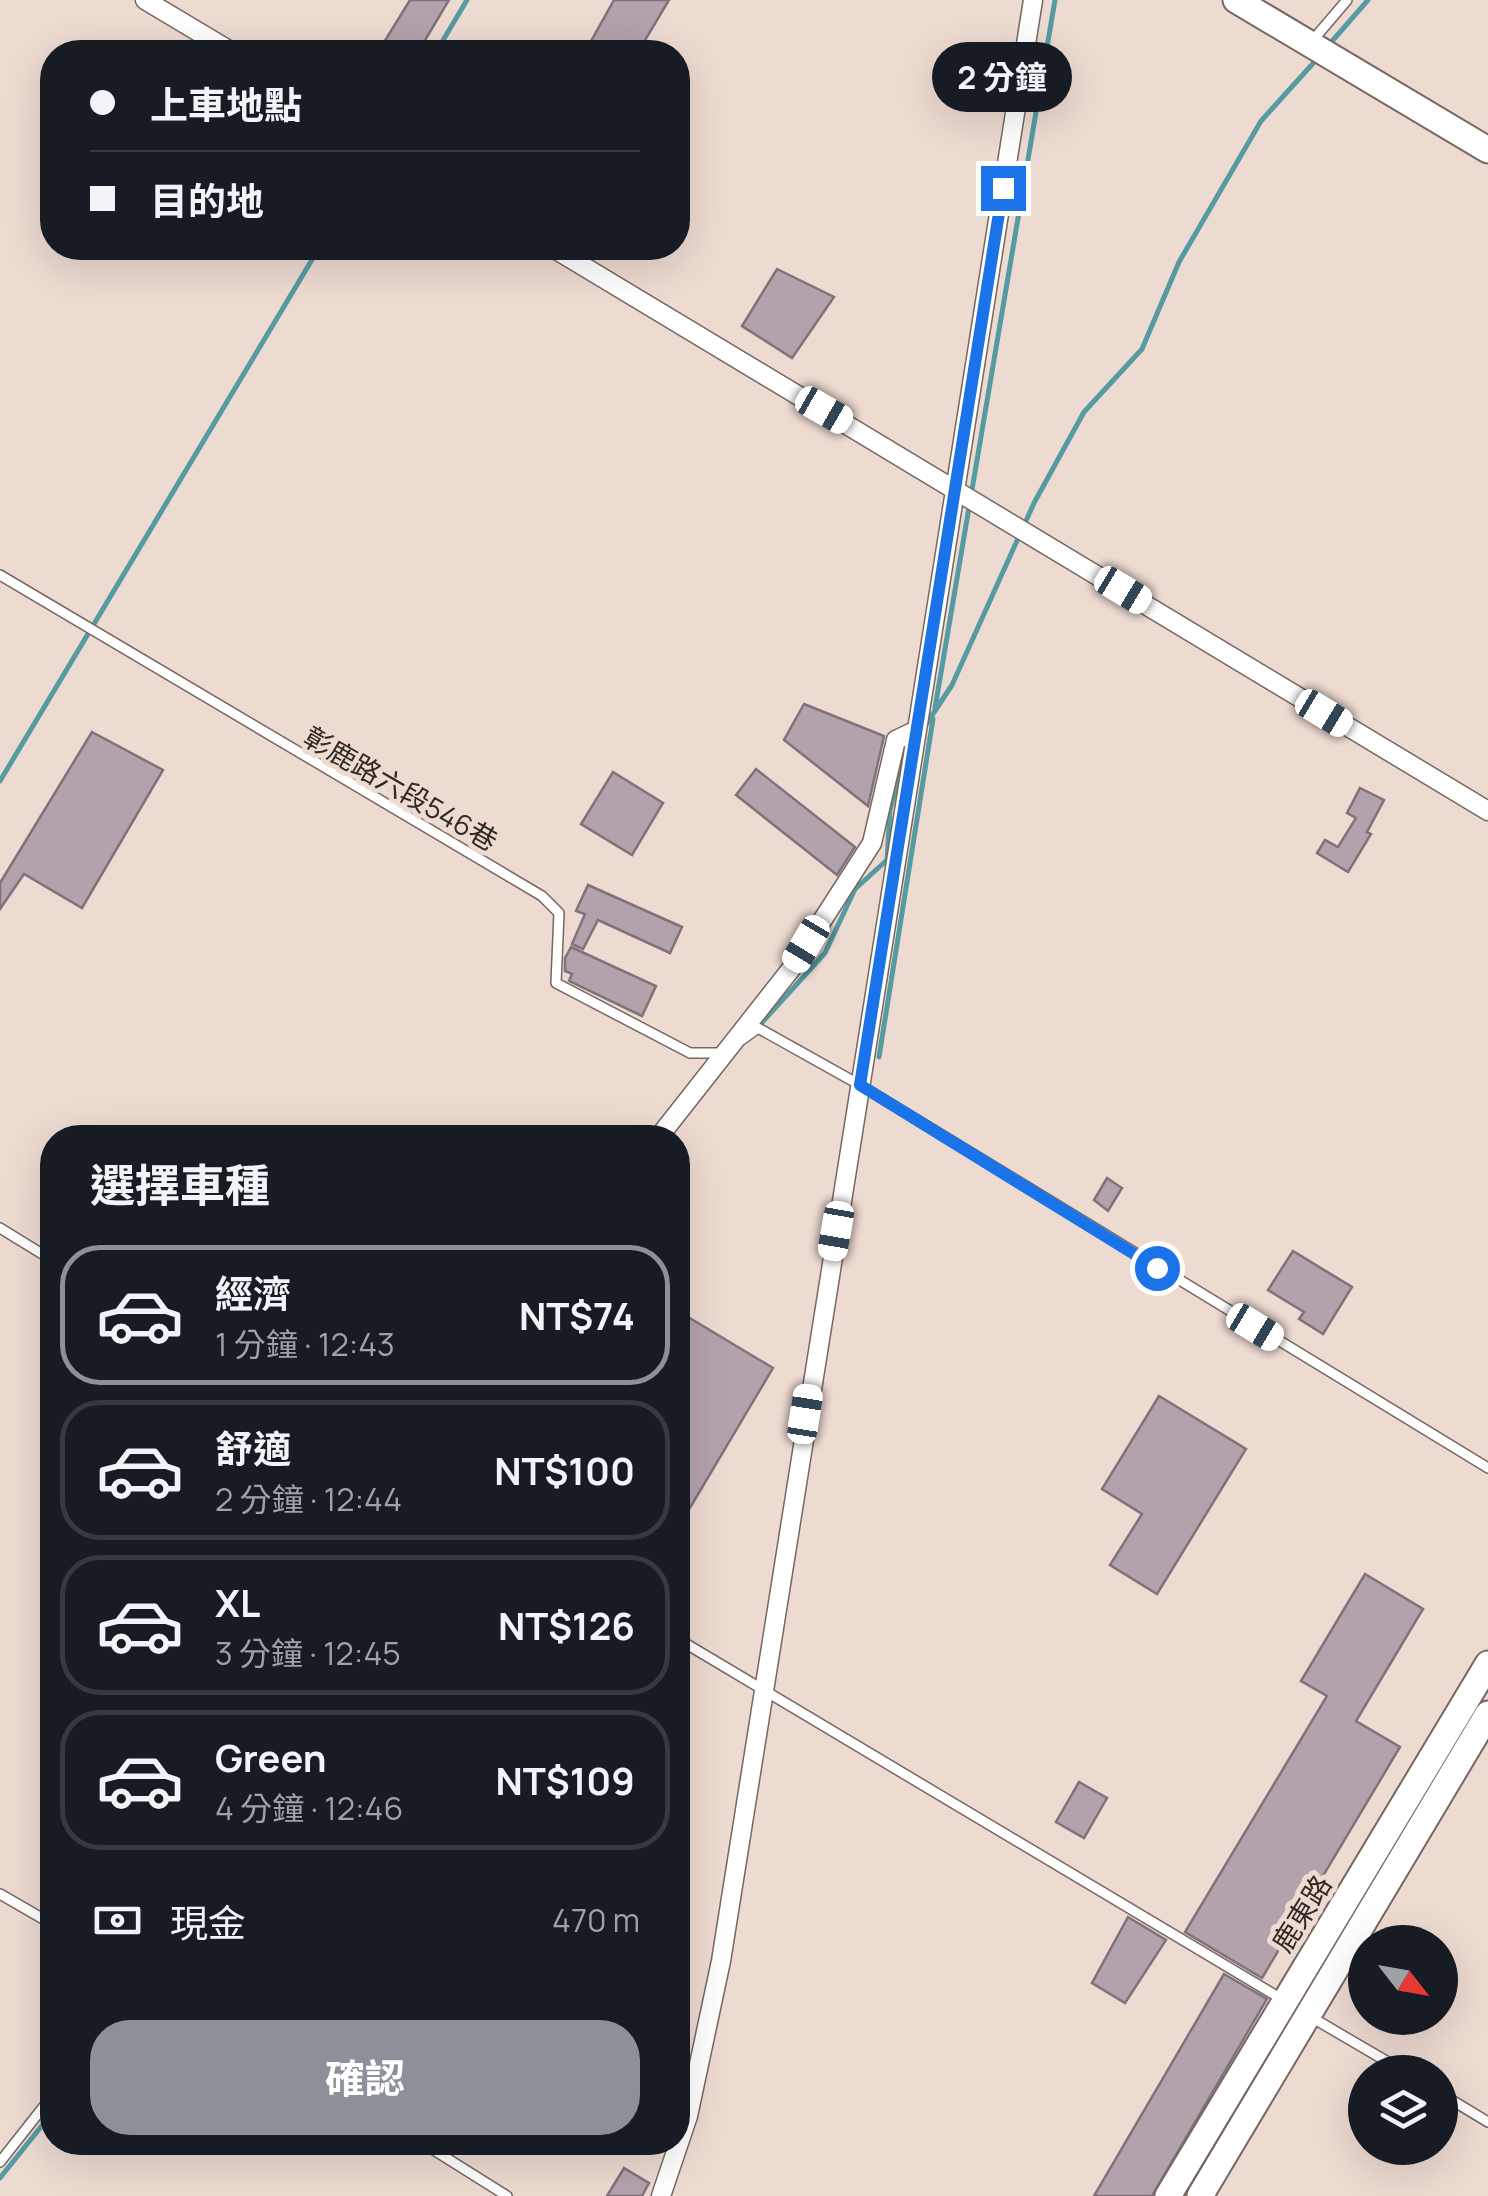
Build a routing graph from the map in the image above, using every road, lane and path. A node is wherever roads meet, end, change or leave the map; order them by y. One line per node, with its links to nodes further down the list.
1 (145, 0): 5 (street)
2 (1032, 0): 9 (street)
3 (1236, 0): 6 (street)
4 (1347, 0): 6 (lane)
5 (212, 40)
6 (1310, 44): 7 (street)
7 (1488, 150)
8 (573, 260): 9 (street)
9 (956, 488): 11 (street); 12 (street)
10 (0, 575): 13 (lane, 彰鹿路六段546巷)
11 (917, 730): 13 (street); 14 (street)
12 (1488, 812)
13 (721, 1053): 14 (lane); 15 (street)
14 (860, 1085): 18 (lane); 21 (street)
15 (668, 1125)
16 (0, 1228): 17 (lane)
17 (40, 1253)
18 (1488, 1468)
19 (690, 1646): 21 (lane)
20 (1488, 1664): 25 (street, 鹿東路)
21 (764, 1692): 25 (lane); 29 (street)
22 (1488, 1714): 26 (street, 鹿東路)
23 (0, 1894): 24 (lane)
24 (40, 1917)
25 (1283, 2000): 26 (lane); 37 (street, 鹿東路)
26 (1306, 2013): 27 (lane); 38 (street, 鹿東路)
27 (1376, 2055)
28 (1458, 2104): 31 (lane)
29 (690, 2107)
30 (40, 2111): 34 (lane)
31 (1488, 2122)
32 (442, 2155): 35 (lane)
33 (675, 2155): 36 (street)
34 (0, 2162)
35 (507, 2196)
36 (661, 2196)
37 (1168, 2196)
38 (1200, 2196)

